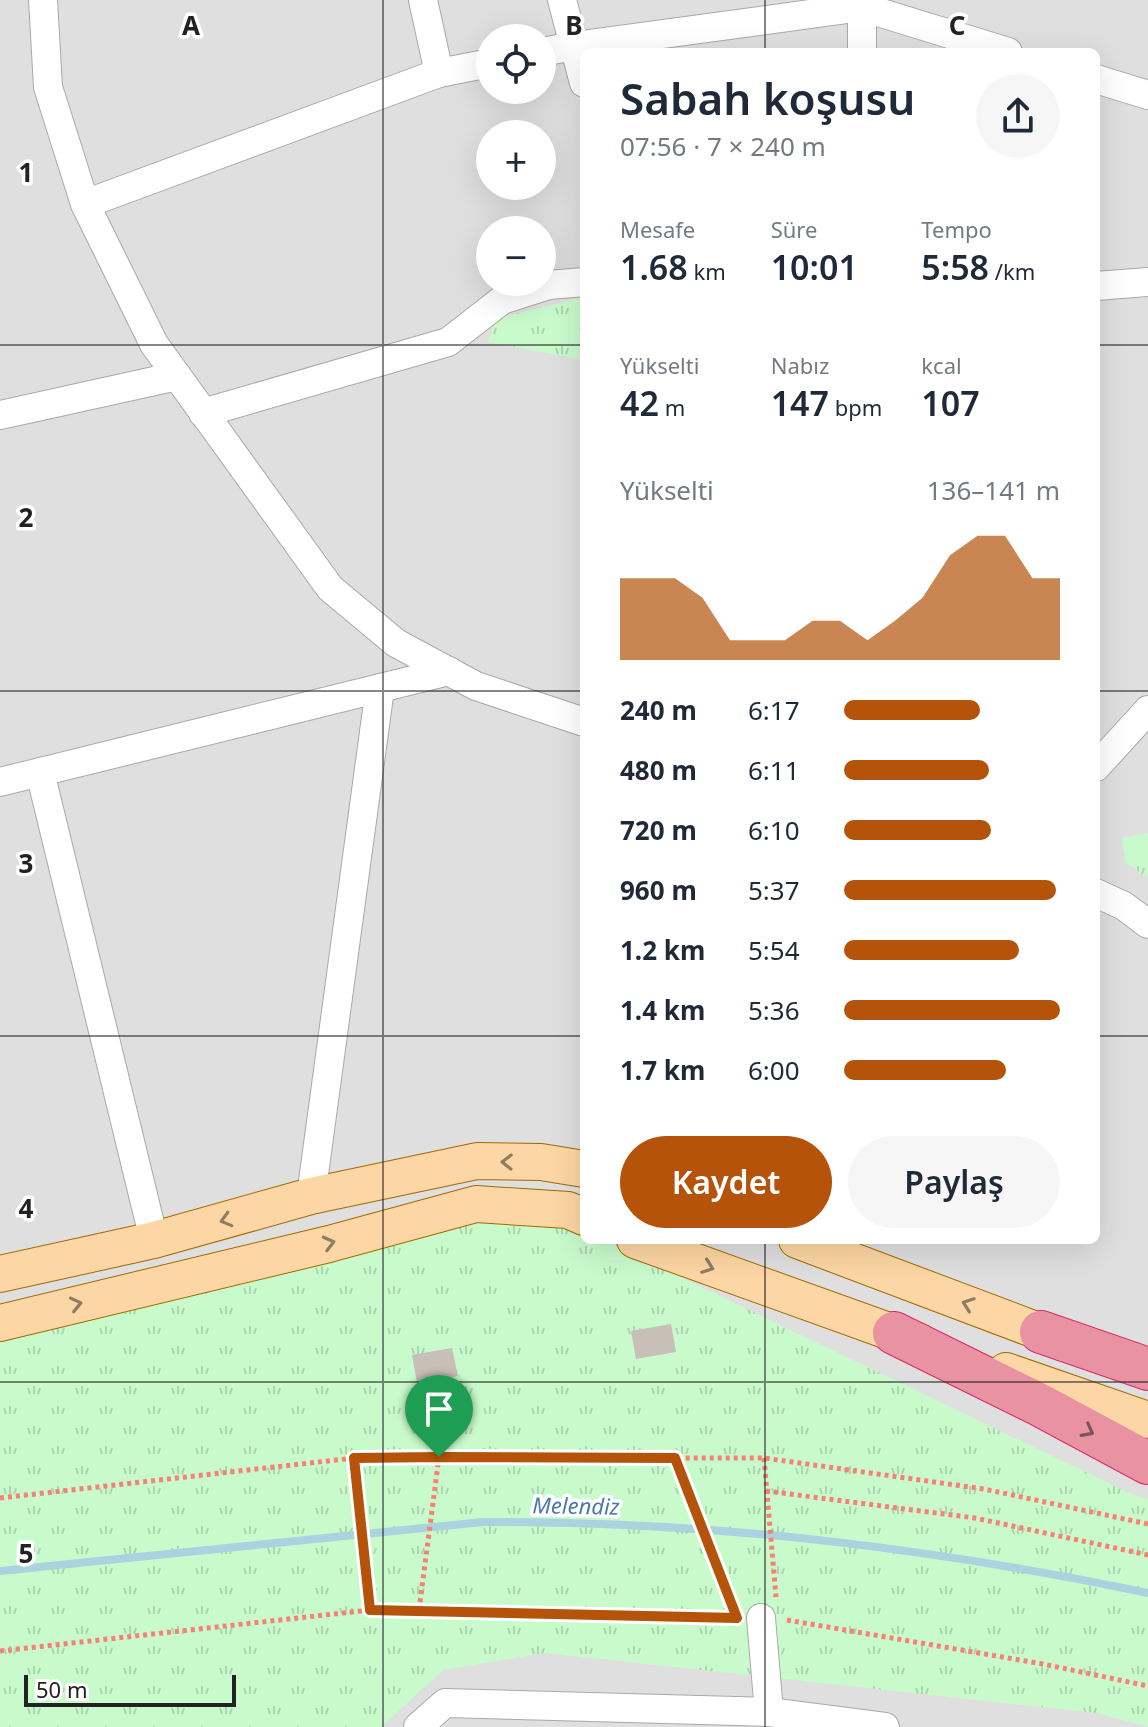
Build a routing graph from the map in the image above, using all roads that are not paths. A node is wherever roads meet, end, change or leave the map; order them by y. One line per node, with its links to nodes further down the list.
1 (43, 0): 14 (street)
2 (423, 0): 11 (street)
3 (562, 0): 5 (street)
4 (862, 4): 5 (street); 6 (street); 7 (street)
5 (574, 46): 8 (street); 10 (street)
6 (862, 48)
7 (996, 48)
8 (556, 49)
9 (476, 66): 11 (street)
10 (580, 68)
11 (439, 73): 14 (street)
12 (1100, 80): 13 (street)
13 (1148, 95)
14 (85, 204): 18 (street)
15 (580, 282): 19 (street)
16 (1148, 282): 17 (street)
17 (1100, 286)
18 (177, 376): 19 (street); 20 (street)
19 (203, 413): 21 (street)
20 (0, 415)
21 (449, 671): 22 (street); 24 (street)
22 (380, 688): 26 (street); 31 (street)
23 (1148, 710): 25 (street)
24 (580, 721)
25 (1100, 763)
26 (40, 772): 27 (street); 33 (street)
27 (0, 782)
28 (1100, 895): 29 (street)
29 (1148, 924)
30 (580, 1168): 31 (main road, one-way to 31)
31 (311, 1196): 33 (main road, one-way to 33)
32 (580, 1215): 37 (main road, one-way to 32)
33 (154, 1240): 36 (main road)
34 (646, 1244): 39 (main road, one-way to 39)
35 (808, 1244): 38 (main road, one-way to 35)
36 (0, 1274)
37 (0, 1323)
38 (1041, 1332): 40 (highway); 41 (main road)
39 (894, 1333): 42 (main road); 43 (highway, one-way to 43)
40 (1148, 1369)
41 (1148, 1383)
42 (1148, 1420)
43 (1148, 1463)
44 (749, 1618): 45 (street)
45 (769, 1712): 46 (street); 48 (street)
46 (445, 1715): 47 (street)
47 (418, 1727)
48 (885, 1727)

